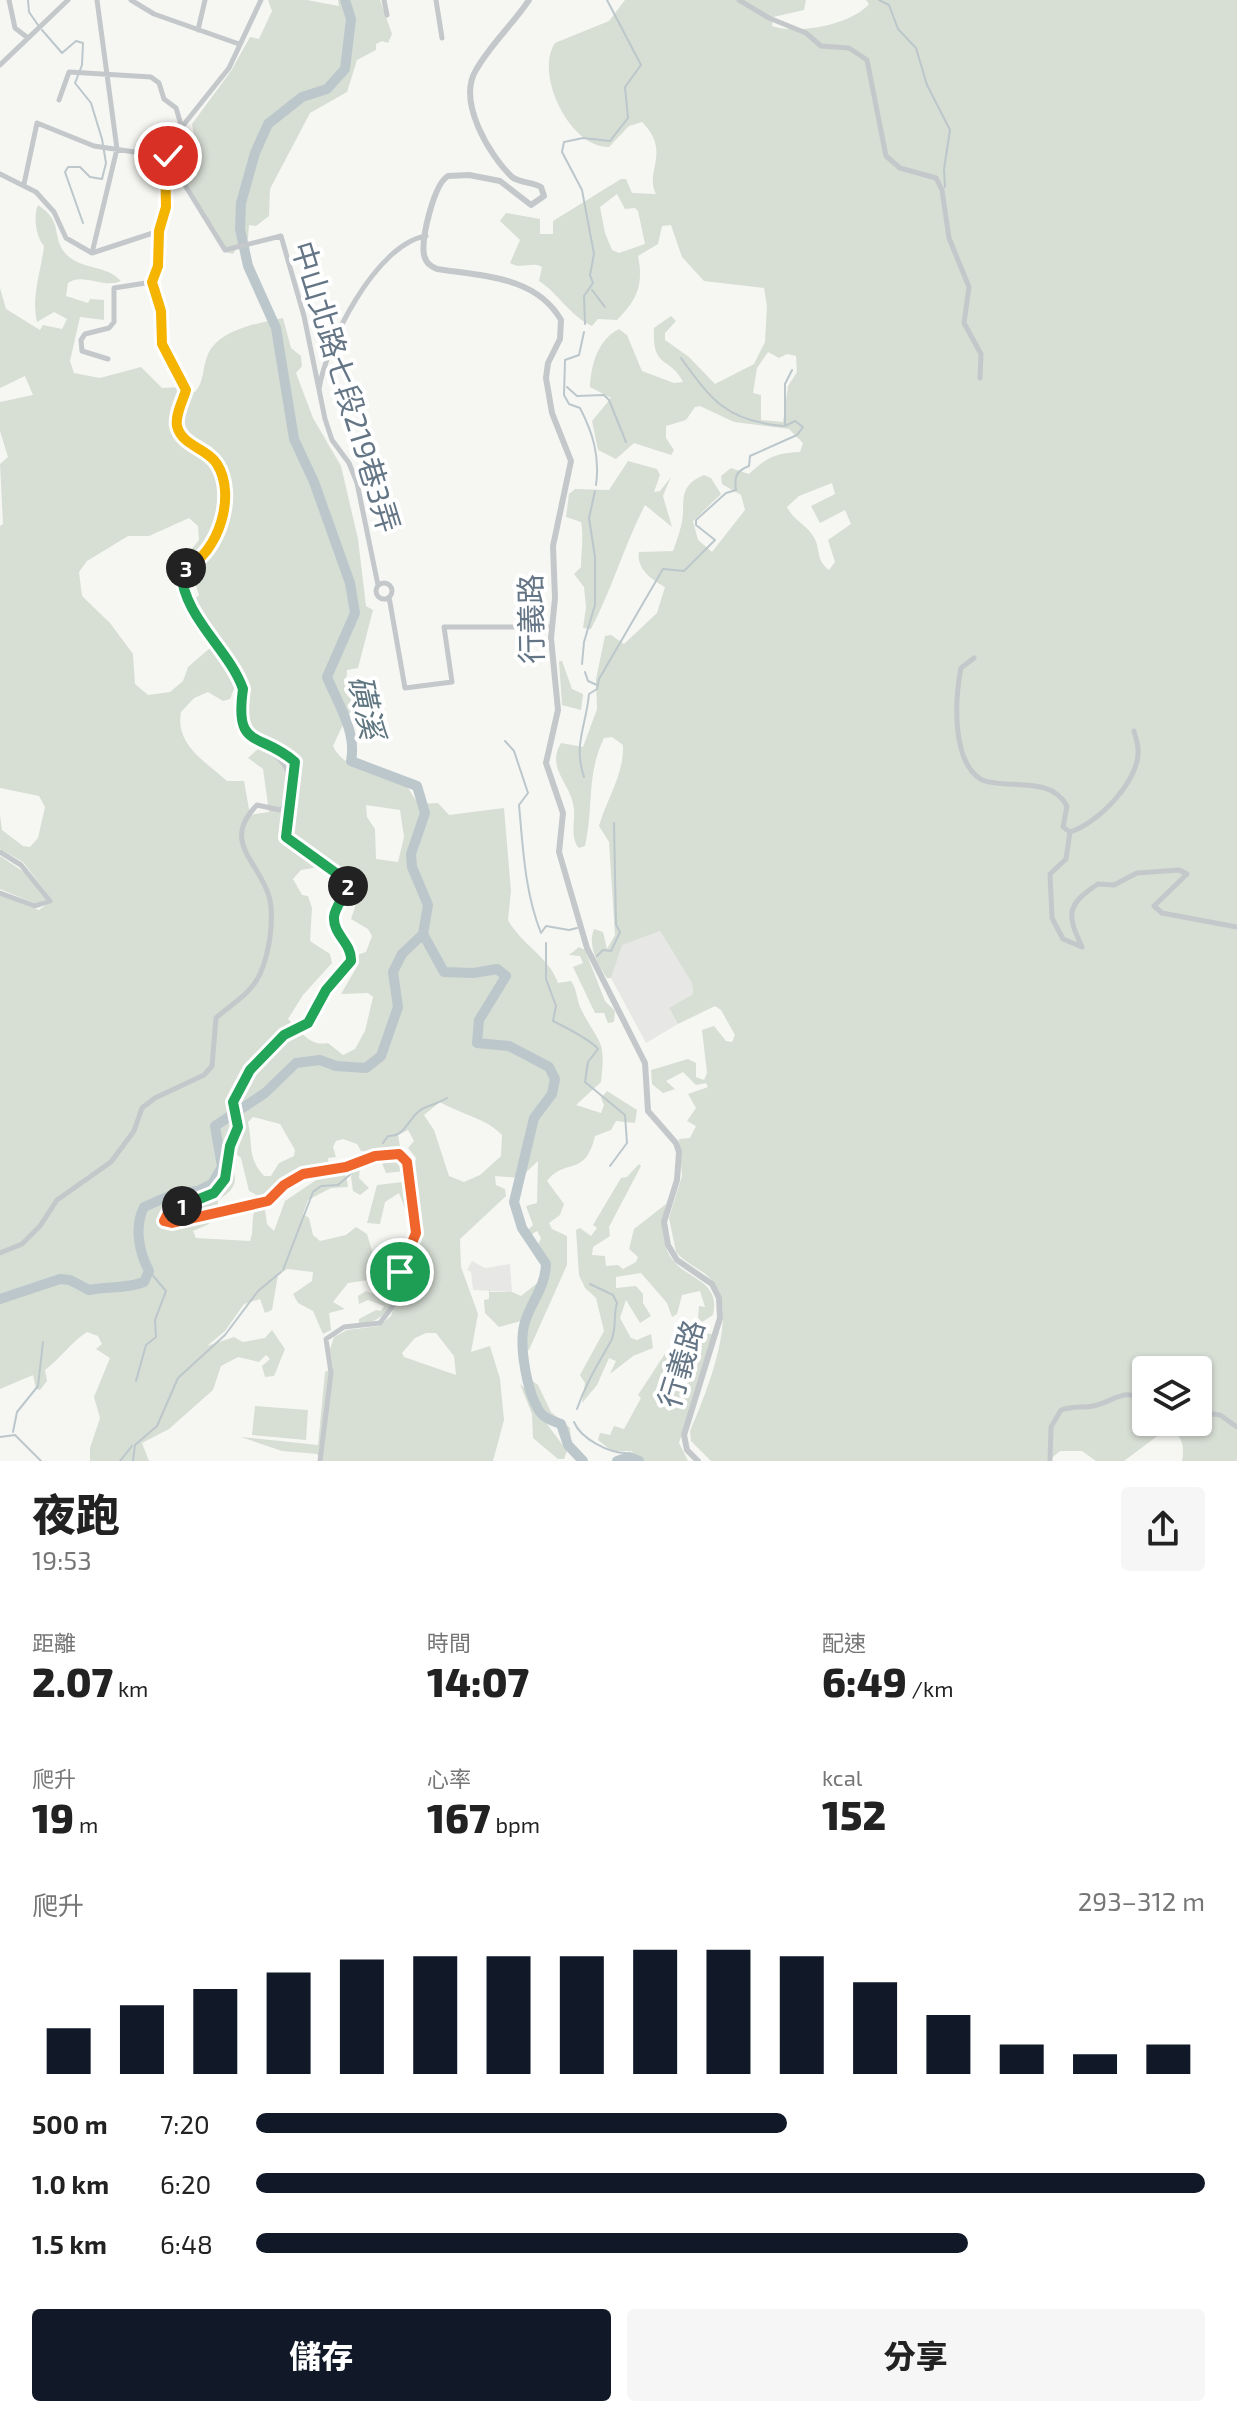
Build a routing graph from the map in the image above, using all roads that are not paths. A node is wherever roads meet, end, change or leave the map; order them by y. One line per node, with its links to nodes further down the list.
1 (9, 0): 13 (street)
2 (68, 0): 13 (street)
3 (97, 0): 17 (street)
4 (131, 0): 12 (street)
5 (205, 0): 12 (street)
6 (260, 0): 15 (street)
7 (384, 0): 11 (street)
8 (436, 0): 14 (street)
9 (529, 0): 25 (street)
10 (739, 0): 29 (street)
11 (387, 15)
12 (198, 30): 15 (street)
13 (28, 38): 16 (street)
14 (442, 38)
15 (239, 44): 19 (street)
16 (0, 65)
17 (107, 73): 18 (street); 19 (street); 20 (street)
18 (59, 100)
19 (182, 128): 21 (street)
20 (117, 149): 21 (street); 23 (street); 26 (street)
21 (165, 154): 24 (street); 30 (street, 中山北路七段219巷3弄)
22 (0, 174): 23 (street)
23 (24, 184): 26 (street)
24 (159, 231): 26 (street); 27 (street)
25 (426, 236): 30 (street); 33 (street, 行義路)
26 (92, 253)
27 (152, 282): 28 (street); 36 (street)
28 (108, 359)
29 (980, 378)
30 (318, 394): 31 (street, 中山北路七段219巷3弄)
31 (381, 584): 32 (street); 32 (street)
32 (386, 598): 33 (street)
33 (552, 627): 46 (street, 行義路)
34 (974, 658): 37 (street)
35 (1134, 731): 37 (street)
36 (264, 745): 41 (street); 45 (street)
37 (1070, 832): 40 (street)
38 (0, 852): 39 (street)
39 (0, 893)
40 (1237, 927)
41 (0, 1253)
42 (1132, 1395): 47 (street)
43 (1212, 1414): 44 (street)
44 (1237, 1427)
45 (320, 1461)
46 (698, 1461)
47 (1050, 1461)

